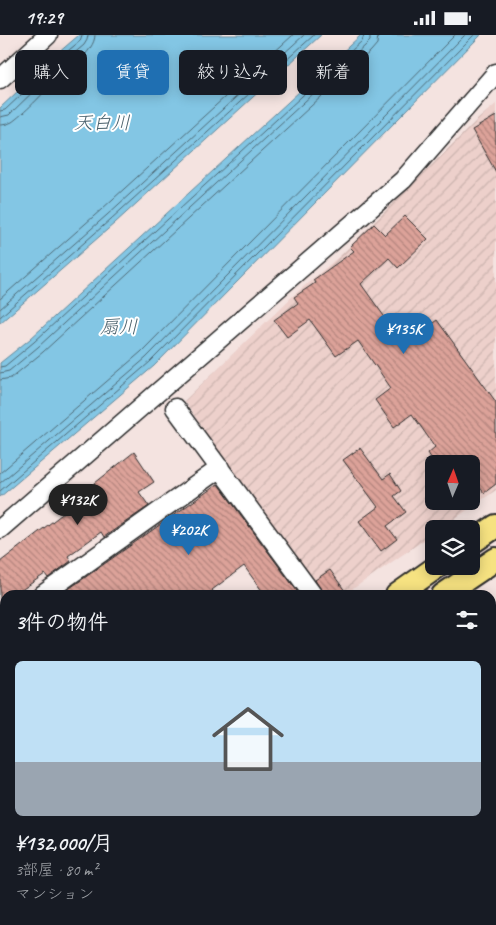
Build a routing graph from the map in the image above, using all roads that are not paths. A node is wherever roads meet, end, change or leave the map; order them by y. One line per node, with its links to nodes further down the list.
1 (48, 35): 3 (street)
2 (496, 73): 6 (street)
3 (0, 79)
4 (175, 408): 5 (street)
5 (220, 468): 9 (street); 10 (street)
6 (0, 529)
7 (496, 559): 12 (main road)
8 (425, 575): 11 (main road)
9 (49, 590)
10 (309, 590)
11 (404, 590)
12 (450, 590)

